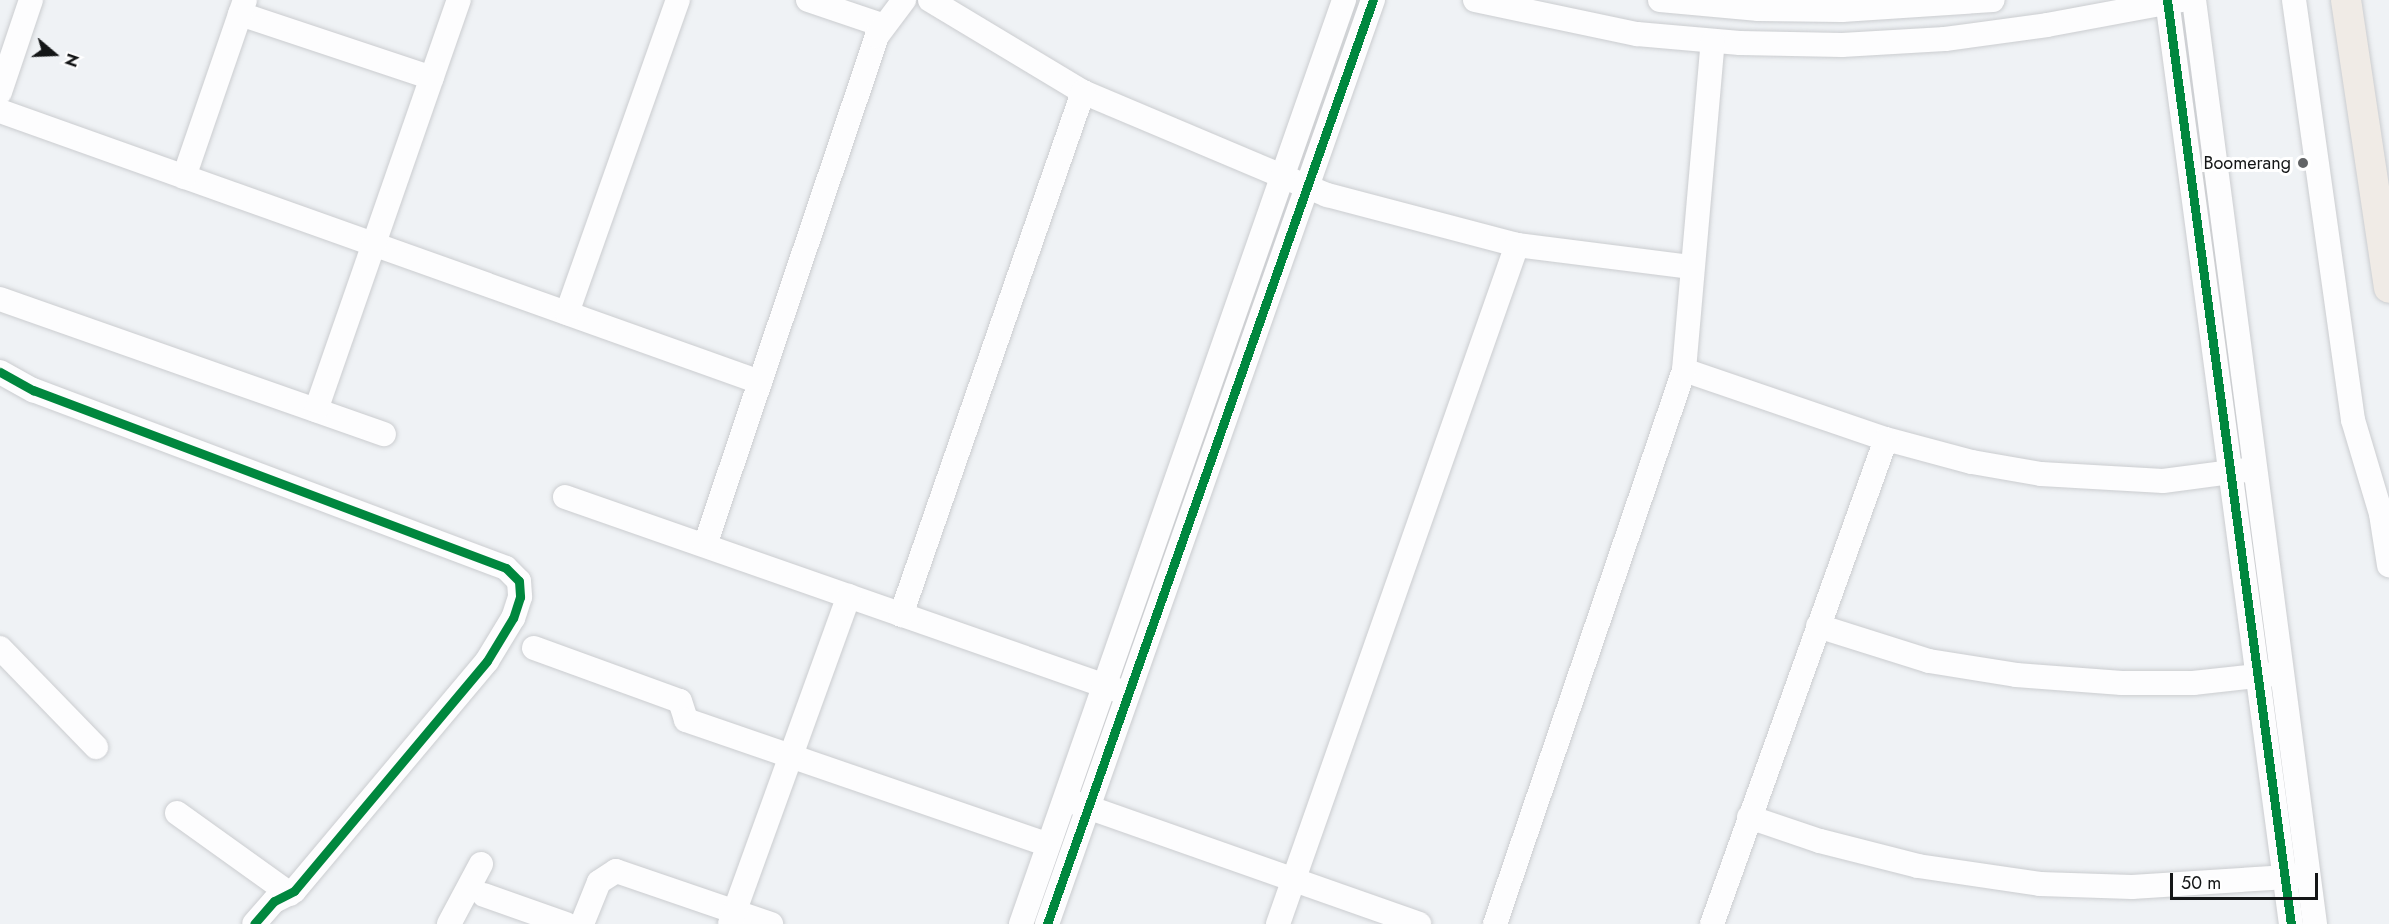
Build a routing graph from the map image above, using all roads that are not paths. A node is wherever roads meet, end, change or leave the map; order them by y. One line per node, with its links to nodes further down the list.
1 (31, 0): 21 (street)
2 (459, 0): 20 (street)
3 (678, 0): 32 (street)
4 (808, 0): 18 (street)
5 (904, 0): 18 (street)
6 (930, 0): 22 (street)
7 (1344, 0): 25 (street)
8 (1373, 0): 26 (street)
9 (1475, 0): 19 (street)
10 (1660, 0): 16 (street)
11 (1993, 0): 16 (street)
12 (2194, 0): 39 (street)
13 (2294, 0): 43 (street)
14 (2346, 0): 30 (main road)
15 (2172, 1): 19 (street); 40 (street)
16 (1842, 5)
17 (243, 7): 20 (street); 24 (street)
18 (882, 25): 35 (street)
19 (1713, 41): 29 (street)
20 (432, 78): 27 (street)
21 (0, 92)
22 (1083, 92): 25 (street); 45 (street)
23 (0, 111): 24 (street)
24 (184, 177): 27 (street)
25 (1284, 179): 26 (street); 51 (street)
26 (1306, 187): 28 (street); 51 (street)
27 (374, 244): 32 (street); 36 (street)
28 (1517, 245): 29 (street); 62 (street)
29 (1692, 267): 33 (street)
30 (2389, 288)
31 (0, 299): 36 (street)
32 (567, 313): 35 (street)
33 (1684, 370): 38 (street); 75 (street)
34 (0, 372): 63 (street)
35 (760, 382): 42 (street)
36 (316, 410): 37 (street)
37 (384, 434)
38 (1886, 439): 40 (street); 46 (street)
39 (2255, 469): 40 (street); 49 (street)
40 (2231, 473): 50 (street)
41 (565, 497): 42 (street)
42 (705, 545): 44 (street)
43 (2389, 565)
44 (849, 596): 45 (street); 53 (street)
45 (901, 615): 51 (street)
46 (1818, 626): 50 (street); 57 (street)
47 (0, 648): 52 (street)
48 (534, 648): 53 (street)
49 (2282, 673): 50 (street); 60 (street)
50 (2258, 675): 61 (street)
51 (1118, 690): 54 (street); 55 (street)
52 (96, 747)
53 (791, 756): 58 (street); 65 (street)
54 (1065, 799): 55 (street); 58 (street)
55 (1088, 807): 62 (street); 72 (street)
56 (177, 813): 63 (street)
57 (1749, 817): 61 (street); 76 (street)
58 (1048, 845): 71 (street)
59 (481, 864): 67 (street)
60 (2309, 874): 61 (street); 78 (street)
61 (2284, 878): 77 (street)
62 (1294, 881): 73 (street); 74 (street)
63 (290, 894): 66 (street)
64 (484, 895): 68 (street)
65 (733, 918): 69 (street); 70 (street)
66 (254, 924)
67 (449, 924)
68 (566, 924)
69 (582, 924)
70 (771, 924)
71 (1021, 924)
72 (1047, 924)
73 (1278, 924)
74 (1419, 924)
75 (1495, 924)
76 (1712, 924)
77 (2291, 924)
78 (2315, 924)

